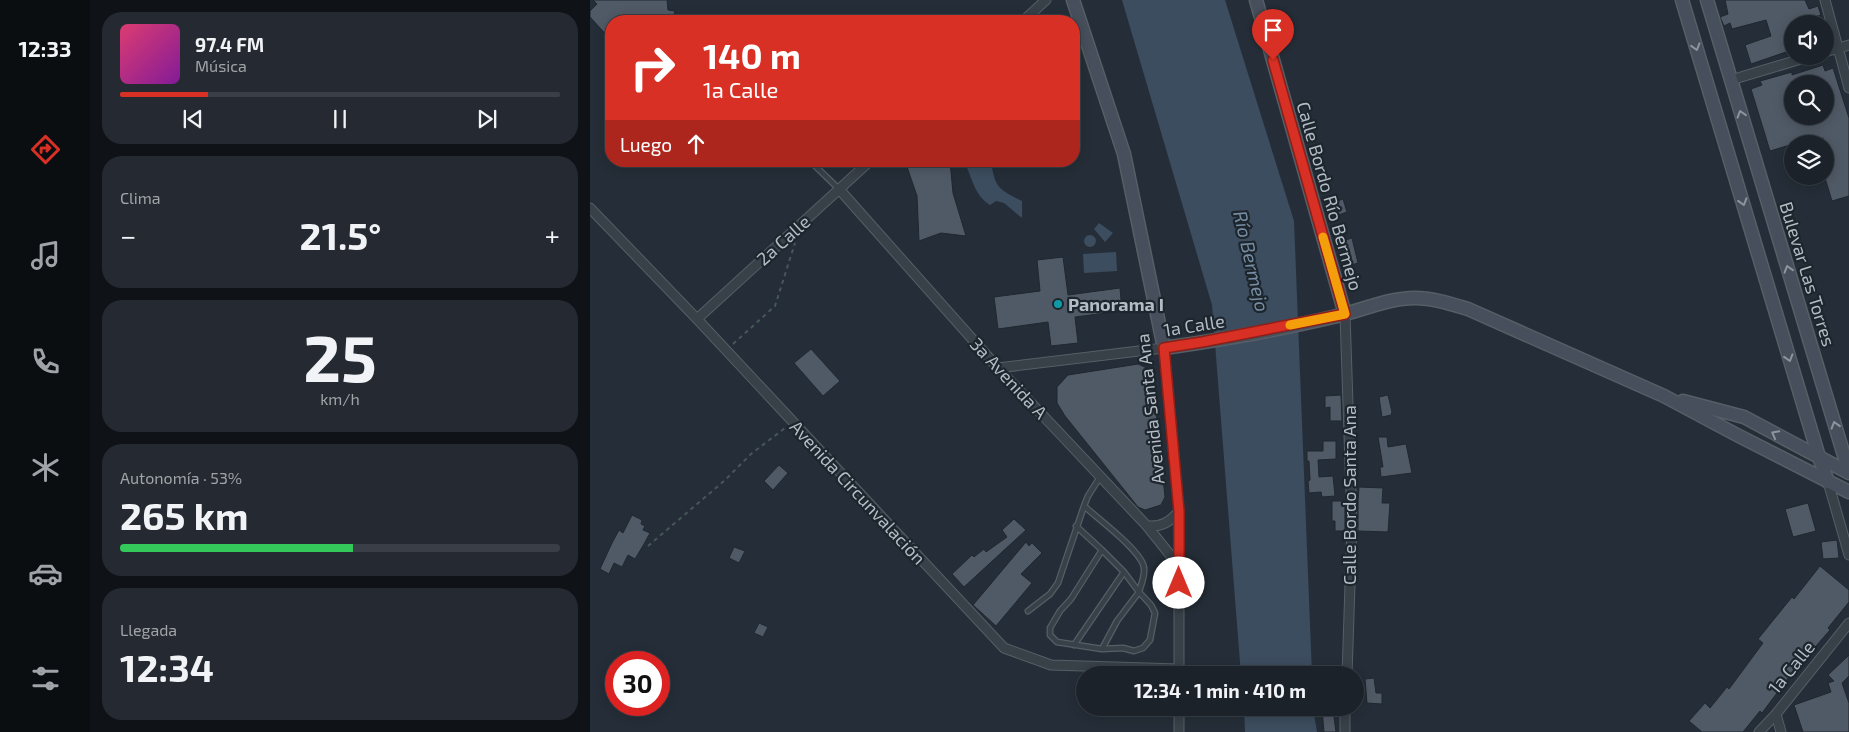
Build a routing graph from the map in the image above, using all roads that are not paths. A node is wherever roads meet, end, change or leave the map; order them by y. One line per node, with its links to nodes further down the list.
1 (1046, 0): 7 (street)
2 (1073, 0): 8 (main road, Avenida Santa Ana)
3 (1256, 0): 20 (main road, Calle Bordo Río Bermejo)
4 (1682, 0): 25 (main road, one-way to 25)
5 (1707, 0): 14 (main road, Bulevar Las Torres)
6 (1825, 0): 11 (street)
7 (1030, 15)
8 (1078, 15)
9 (1080, 21): 22 (main road, Avenida Santa Ana)
10 (1849, 45): 11 (street)
11 (1838, 48): 12 (street); 15 (street)
12 (1834, 49)
13 (1784, 64): 14 (street)
14 (1731, 80): 26 (main road, Bulevar Las Torres, one-way to 14)
15 (1849, 88)
16 (816, 167): 18 (lane)
17 (863, 167): 18 (street, 2a Calle)
18 (839, 189): 21 (street, 2a Calle); 23 (street, 3a Avenida A)
19 (590, 208): 21 (street, Avenida Circunvalación)
20 (1345, 314): 22 (main road, 1a Calle); 24 (main road, 1a Calle); 45 (street, Calle Bordo Santa Ana)
21 (696, 319): 43 (street, Avenida Circunvalación)
22 (1164, 348): 23 (street, 1a Calle); 31 (street, Avenida Santa Ana)
23 (998, 368): 27 (street, 3a Avenida A)
24 (1664, 396): 25 (main road, one-way to 24); 28 (main road)
25 (1818, 457): 26 (main road); 28 (main road)
26 (1849, 472)
27 (1100, 475): 30 (lane); 33 (street, 3a Avenida A)
28 (1828, 482): 29 (main road); 35 (street)
29 (1849, 492)
30 (1084, 506): 32 (lane); 38 (lane)
31 (1179, 511): 33 (street); 36 (street, Avenida Santa Ana)
32 (1076, 526): 34 (lane); 39 (lane)
33 (1147, 526): 36 (street, 3a Avenida A)
34 (1102, 550): 37 (lane); 41 (lane)
35 (1849, 555)
36 (1179, 566): 44 (street, Avenida Santa Ana)
37 (1124, 572): 38 (lane); 41 (lane)
38 (1139, 592): 42 (lane); 42 (lane)
39 (1028, 611)
40 (1849, 623): 46 (street, 1a Calle)
41 (1074, 645): 42 (lane)
42 (1102, 649)
43 (1076, 666)
44 (1179, 666)
45 (1347, 666)
46 (1776, 714): 51 (street, 1a Calle); 52 (street)
47 (1179, 716): 49 (street)
48 (1345, 716): 50 (street)
49 (1178, 732)
50 (1345, 732)
51 (1759, 732)
52 (1781, 732)

